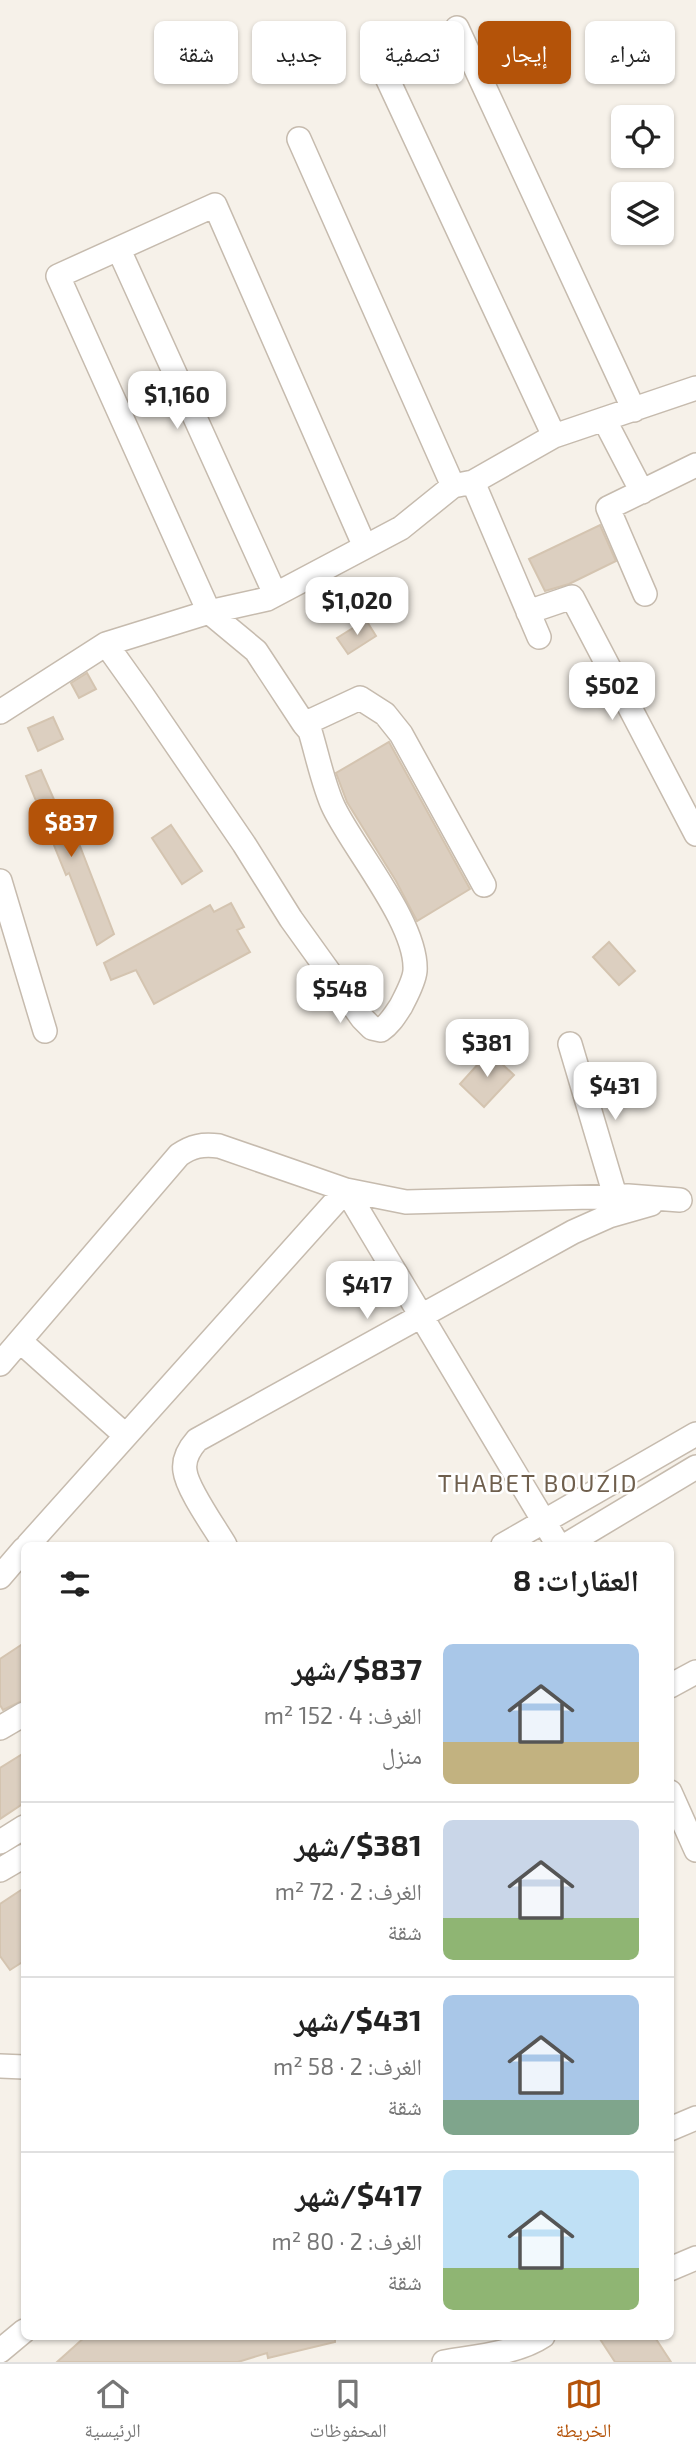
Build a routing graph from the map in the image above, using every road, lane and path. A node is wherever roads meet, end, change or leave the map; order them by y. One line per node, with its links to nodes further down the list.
1 (464, 43): 6 (street)
2 (390, 84): 8 (street)
3 (299, 139): 10 (street)
4 (119, 250): 12 (street); 13 (street); 15 (street)
5 (696, 388): 6 (street)
6 (634, 410): 7 (street)
7 (604, 419): 8 (street); 11 (street)
8 (554, 436): 10 (street)
9 (696, 465): 11 (street)
10 (463, 484): 12 (street); 16 (street)
11 (642, 492): 14 (street)
12 (365, 547): 13 (street)
13 (275, 594): 15 (street)
14 (645, 594)
15 (209, 612): 18 (street); 20 (street)
16 (528, 612): 17 (street); 21 (street)
17 (539, 638)
18 (106, 644): 19 (street); 20 (street)
19 (0, 712)
20 (304, 724): 23 (street)
21 (696, 834)
22 (0, 881): 24 (street)
23 (484, 885)
24 (45, 1031)
25 (570, 1044): 28 (street)
26 (346, 1189): 28 (street); 29 (street); 30 (street); 33 (street)
27 (688, 1200): 28 (street)
28 (617, 1204): 29 (street)
29 (420, 1317): 35 (street); 37 (street)
30 (20, 1341): 31 (street); 33 (street)
31 (0, 1364)
32 (696, 1434): 35 (street)
33 (125, 1435): 36 (street)
34 (696, 1467): 40 (street)
35 (545, 1521): 38 (street); 39 (street)
36 (30, 1542)
37 (223, 1542)
38 (508, 1542)
39 (556, 1542)
40 (571, 1542)
41 (21, 1553): 42 (street)
42 (0, 1577)
43 (696, 1672): 44 (street)
44 (674, 1684)
45 (21, 1716): 46 (street)
46 (0, 1728)
47 (676, 1819): 50 (street)
48 (21, 1829): 49 (street)
49 (0, 1842)
50 (696, 1850)
51 (21, 1858): 52 (street)
52 (0, 1870)
53 (0, 2066): 54 (street)
54 (21, 2067)
55 (696, 2118): 56 (street)
56 (674, 2127)
57 (696, 2258): 58 (street)
58 (674, 2267)
59 (21, 2334): 61 (street)
60 (539, 2347): 62 (street)
61 (0, 2351)
62 (444, 2362)

